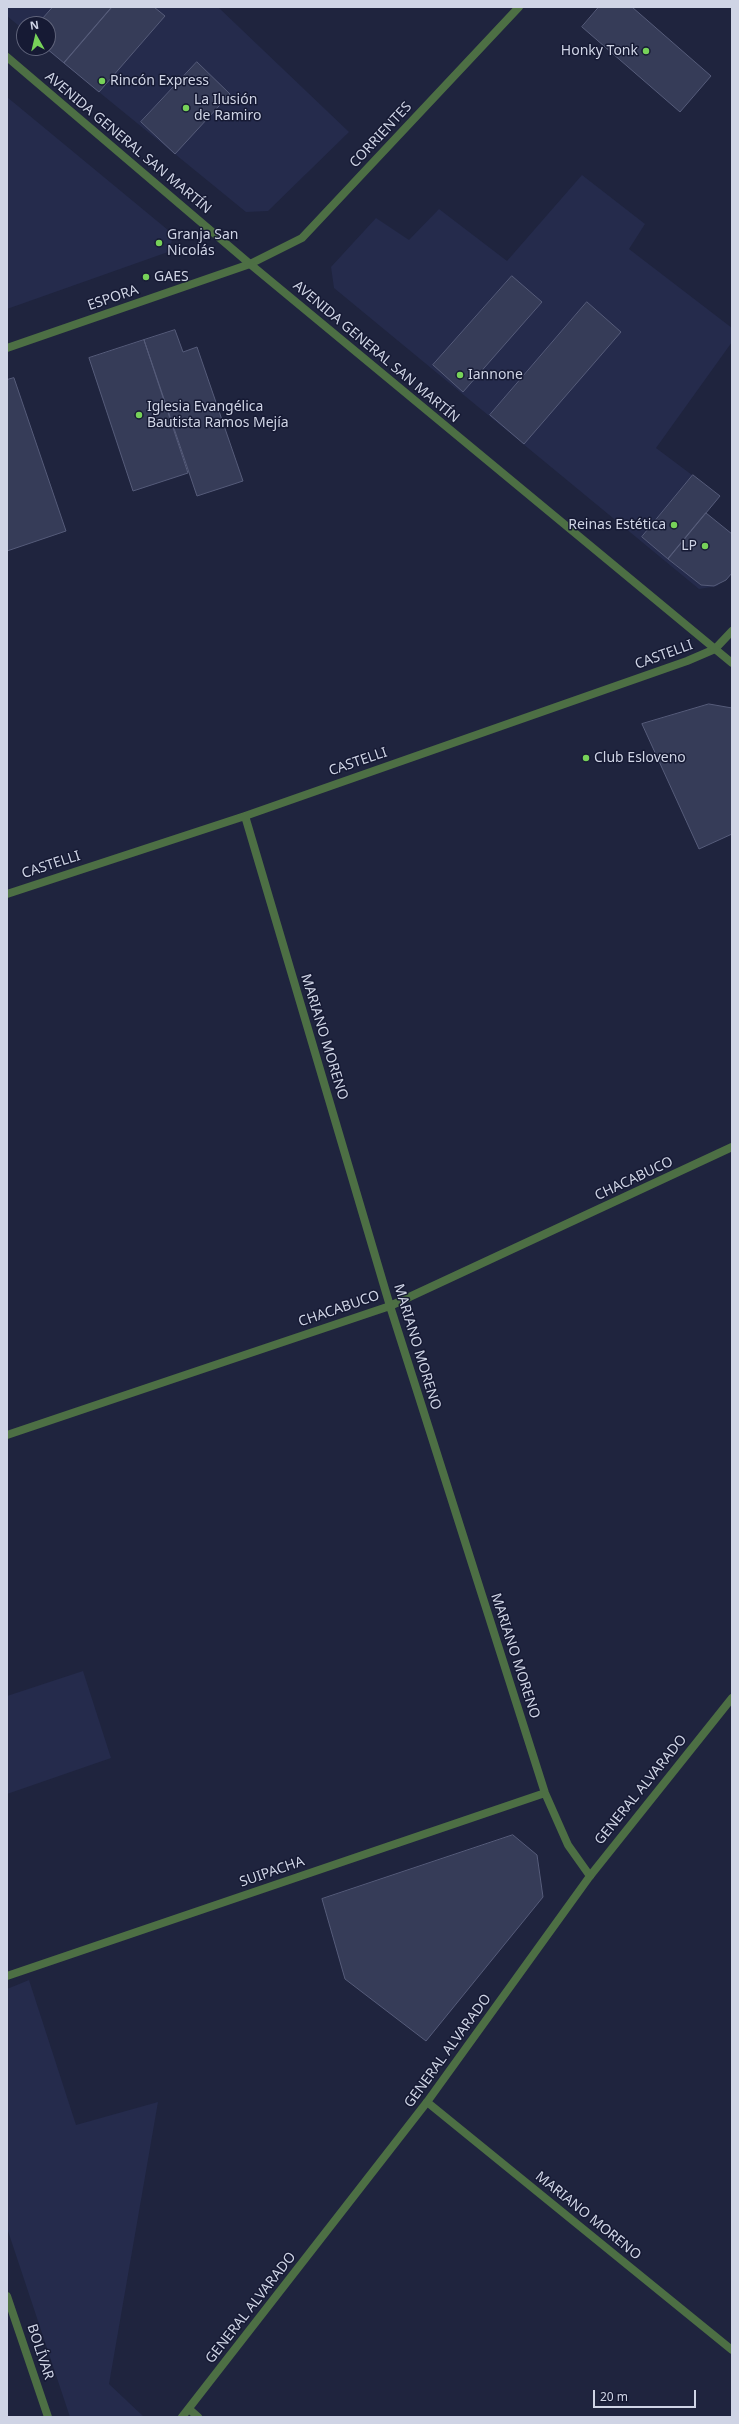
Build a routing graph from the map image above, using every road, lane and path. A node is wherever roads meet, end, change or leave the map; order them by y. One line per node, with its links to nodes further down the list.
1 (520, 7): 3 (street, CORRIENTES)
2 (7, 57): 3 (street, AVENIDA GENERAL SAN MARTÍN)
3 (250, 264): 4 (street, ESPORA); 6 (street, AVENIDA GENERAL SAN MARTÍN)
4 (7, 348)
5 (732, 631): 6 (street)
6 (715, 649): 7 (street, AVENIDA GENERAL SAN MARTÍN); 8 (street, CASTELLI)
7 (732, 663)
8 (245, 816): 9 (street, CASTELLI); 11 (street, MARIANO MORENO)
9 (7, 894)
10 (732, 1148): 11 (street, CHACABUCO)
11 (390, 1306): 12 (street, CHACABUCO); 14 (street, MARIANO MORENO)
12 (7, 1435)
13 (732, 1698): 15 (street, GENERAL ALVARADO)
14 (545, 1793): 15 (street, MARIANO MORENO); 16 (street, SUIPACHA)
15 (590, 1876): 17 (street, GENERAL ALVARADO)
16 (7, 1976)
17 (427, 2102): 19 (street, MARIANO MORENO); 20 (street, GENERAL ALVARADO)
18 (7, 2296): 21 (street, BOLÍVAR)
19 (732, 2350)
20 (189, 2409): 22 (street, GENERAL ALVARADO); 23 (street)
21 (48, 2417)
22 (182, 2417)
23 (198, 2417)

